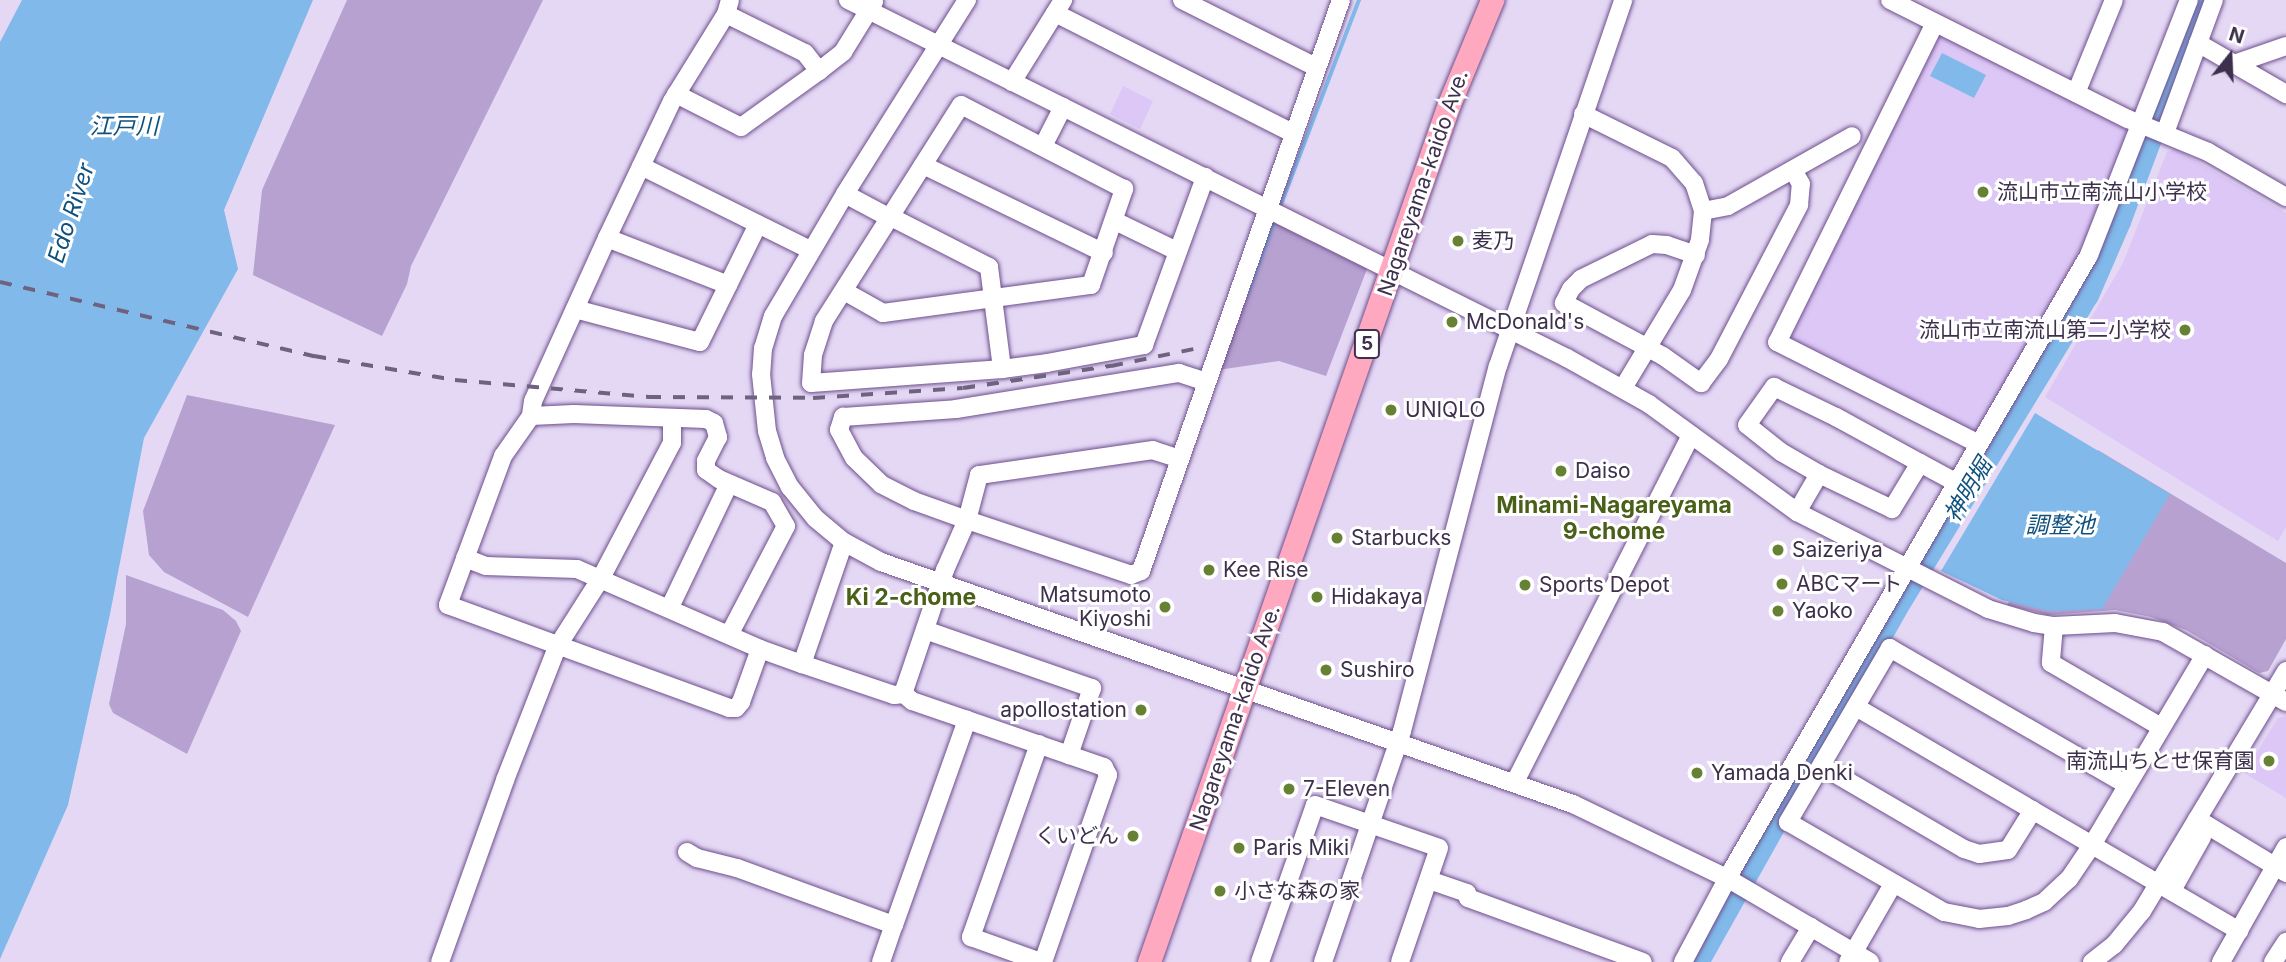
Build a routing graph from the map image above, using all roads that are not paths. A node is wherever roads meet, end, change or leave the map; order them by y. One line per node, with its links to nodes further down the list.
1 (848, 0): 11 (street)
2 (967, 0): 16 (street)
3 (1182, 0): 19 (street)
4 (1341, 0): 19 (street)
5 (1492, 0): 47 (main road, Nagareyama-kaido Ave. / 5)
6 (1623, 0): 26 (street)
7 (1890, 0): 14 (street)
8 (2114, 0): 22 (street)
9 (2189, 0): 27 (street)
10 (2214, 0): 15 (street)
11 (873, 5): 16 (street); 20 (street)
12 (728, 7): 20 (street); 23 (street)
13 (1059, 7): 21 (street); 28 (street)
14 (1935, 23): 22 (street); 60 (street)
15 (2198, 43): 18 (street); 27 (street)
16 (939, 45): 21 (street); 35 (street)
17 (2286, 46): 18 (street)
18 (2234, 64): 24 (street)
19 (1317, 67): 28 (street)
20 (819, 71): 23 (street)
21 (1012, 82): 25 (street)
22 (2076, 93): 27 (street)
23 (676, 94): 32 (street)
24 (2286, 94)
25 (1063, 107): 30 (street); 34 (street)
26 (1583, 114): 38 (street); 52 (street)
27 (2153, 129): 36 (street); 60 (street)
28 (1293, 133): 37 (street)
29 (1852, 136): 33 (street)
30 (1044, 146): 31 (street); 40 (street)
31 (923, 164): 39 (street); 45 (street)
32 (641, 166): 41 (street); 42 (street)
33 (1793, 170): 38 (street); 53 (street)
34 (1205, 177): 37 (street); 44 (street)
35 (845, 194): 39 (street); 43 (street)
36 (2286, 197)
37 (1267, 209): 47 (street); 55 (street)
38 (1703, 211): 46 (street)
39 (890, 217): 49 (street); 50 (street)
40 (1115, 220): 44 (street); 45 (street)
41 (758, 224): 43 (street); 48 (street)
42 (607, 238): 48 (street); 51 (street)
43 (810, 250): 68 (street)
44 (1177, 251): 54 (street)
45 (1104, 253): 50 (street)
46 (1696, 255): 53 (street); 53 (street)
47 (1392, 271): 52 (street); 82 (main road, Nagareyama-kaido Ave. / 5)
48 (728, 285): 51 (street)
49 (844, 291): 50 (street); 54 (street)
50 (993, 299): 54 (street)
51 (575, 309): 57 (street)
52 (1510, 330): 56 (street); 88 (street)
53 (1648, 347): 56 (street)
54 (1002, 369)
55 (1206, 382): 61 (street); 67 (street)
56 (1623, 388): 59 (street)
57 (531, 416): 58 (street); 69 (street)
58 (672, 419): 65 (street); 71 (street)
59 (1691, 435): 66 (street); 92 (street)
60 (1979, 444): 64 (street)
61 (1180, 459): 67 (street); 67 (street)
62 (1920, 463): 63 (street); 63 (street); 64 (street)
63 (1819, 474): 66 (street)
64 (1957, 483): 70 (street)
65 (729, 484): 73 (street); 76 (street)
66 (1797, 512): 70 (street)
67 (967, 520): 72 (street)
68 (844, 542): 72 (street); 80 (street)
69 (465, 558): 71 (street); 77 (street)
70 (1915, 572): 74 (street); 102 (street)
71 (601, 578): 73 (street); 77 (street)
72 (941, 583): 75 (street); 82 (street)
73 (670, 607): 76 (street)
74 (2054, 626): 79 (street); 87 (street)
75 (925, 630): 83 (street); 90 (street)
76 (729, 635): 78 (street)
77 (557, 647): 78 (street); 110 (street)
78 (760, 649): 80 (street)
79 (2205, 655): 84 (street); 87 (street)
80 (802, 664): 83 (street)
81 (2286, 671): 84 (street)
82 (1246, 689): 88 (street); 113 (main road, Nagareyama-kaido Ave. / 5)
83 (904, 694): 86 (street)
84 (2279, 698): 96 (street)
85 (1856, 707): 91 (street); 93 (street); 94 (street)
86 (967, 720): 89 (street); 105 (street)
87 (2161, 727): 93 (street)
88 (1399, 741): 92 (street); 95 (street)
89 (1039, 744): 90 (street); 112 (street)
90 (1069, 755): 112 (street)
91 (1822, 766): 94 (street); 103 (street)
92 (1515, 782): 102 (street)
93 (2127, 785): 97 (street)
94 (2033, 810): 97 (street)
95 (1372, 825): 101 (street); 114 (street); 115 (street)
96 (2200, 828): 100 (street); 104 (street)
97 (2092, 845): 103 (street); 104 (street)
98 (2286, 847): 100 (street)
99 (687, 852): 105 (street)
100 (2281, 869): 107 (street)
101 (1429, 880): 116 (street); 117 (street)
102 (1735, 882): 106 (street); 118 (street)
103 (1893, 884): 109 (street)
104 (2167, 885): 107 (street); 121 (street)
105 (894, 925): 111 (street)
106 (1811, 927): 109 (street); 119 (street)
107 (2239, 931): 122 (street)
108 (2286, 942): 123 (street)
109 (1851, 957): 120 (street)
110 (440, 962)
111 (881, 962)
112 (1042, 962)
113 (1149, 962)
114 (1260, 962)
115 (1323, 962)
116 (1400, 962)
117 (1643, 962)
118 (1684, 962)
119 (1790, 962)
120 (1870, 962)
121 (2092, 962)
122 (2221, 962)
123 (2273, 962)

